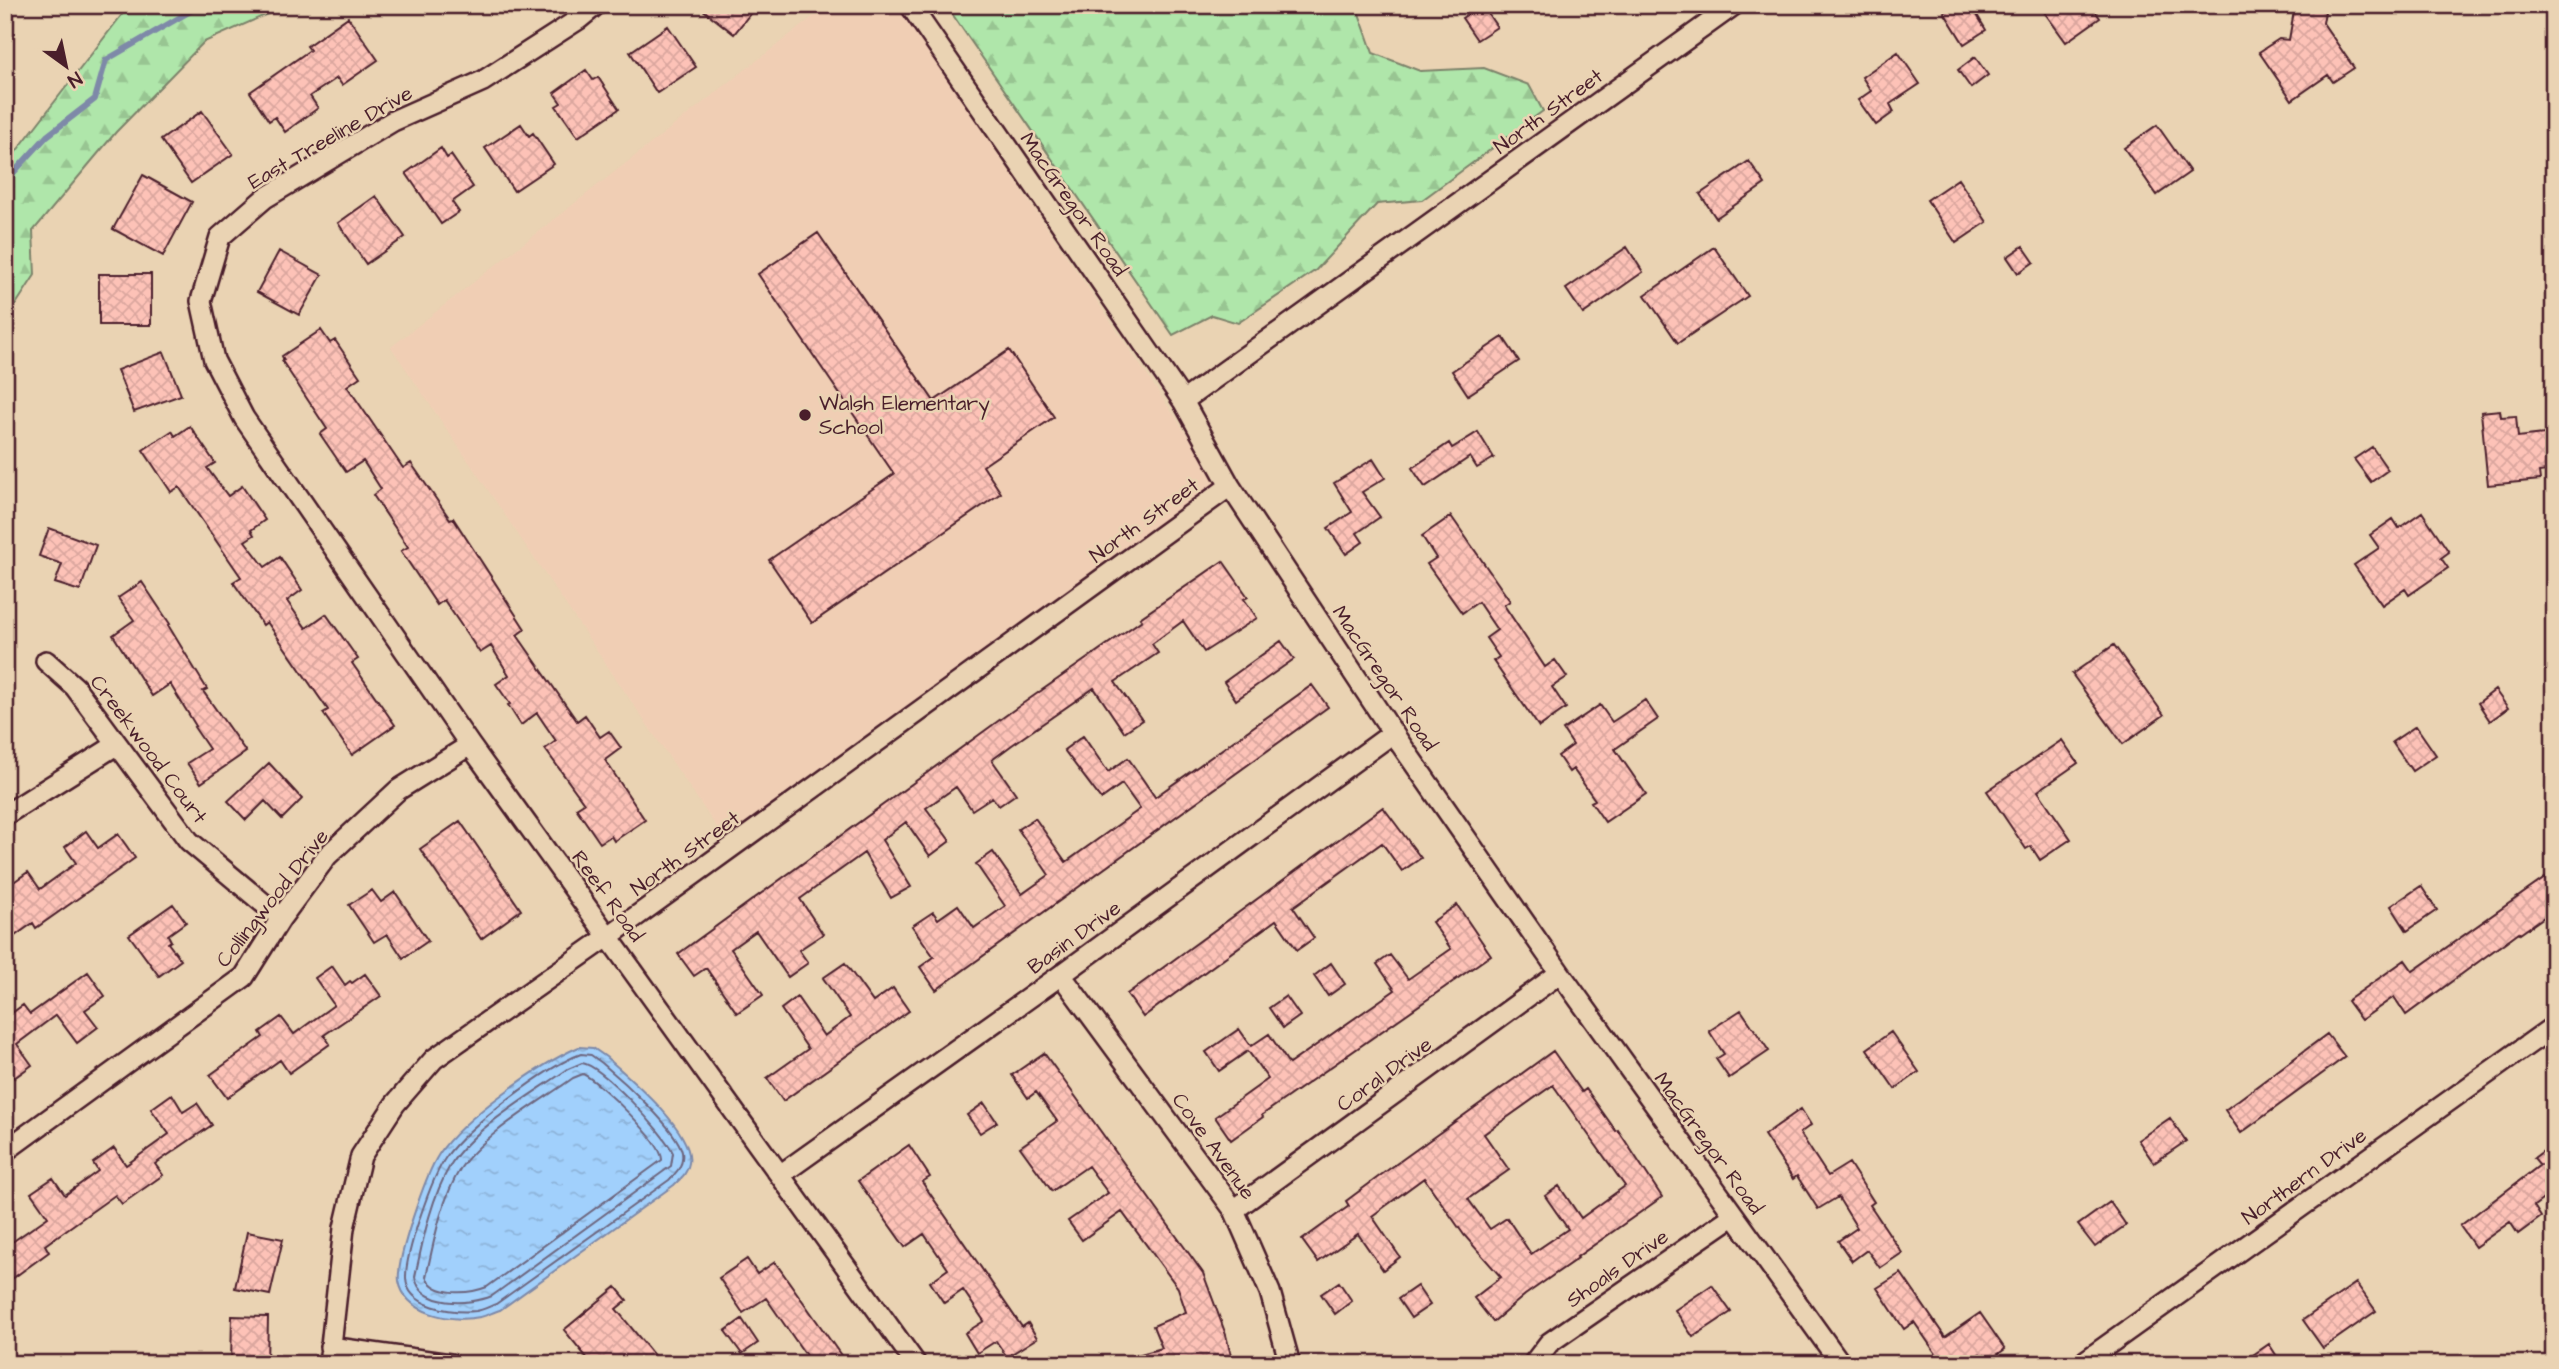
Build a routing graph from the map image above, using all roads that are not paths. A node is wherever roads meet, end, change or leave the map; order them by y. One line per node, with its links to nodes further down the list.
1 (596, 5): 5 (street, East Treeline Drive)
2 (910, 5): 4 (street, MacGregor Road)
3 (1734, 5): 4 (street, North Street)
4 (1183, 401): 6 (street, MacGregor Road)
5 (244, 418): 10 (street, Reef Road)
6 (1230, 486): 8 (street, MacGregor Road); 13 (street, North Street)
7 (46, 661): 9 (street, Creekwood Court)
8 (1393, 733): 14 (street, MacGregor Road); 15 (street, Basin Drive)
9 (116, 745): 11 (street); 12 (street, Creekwood Court)
10 (470, 745): 12 (street, Collingwood Drive); 13 (street, Reef Road)
11 (5, 815)
12 (281, 918): 17 (street, Collingwood Drive)
13 (608, 936): 18 (street, Reef Road); 21 (street, North Street)
14 (1560, 974): 19 (street, Coral Drive); 20 (street, MacGregor Road)
15 (1062, 975): 18 (street, Basin Drive); 19 (street, Cove Avenue)
16 (2554, 1026): 27 (street, Northern Drive)
17 (5, 1152)
18 (780, 1175): 23 (street, Reef Road)
19 (1234, 1210): 24 (street, Cove Avenue)
20 (1733, 1216): 25 (street, Shoals Drive); 26 (street, MacGregor Road)
21 (329, 1355): 22 (street)
22 (450, 1364)
23 (916, 1364)
24 (1290, 1364)
25 (1533, 1364)
26 (1840, 1364)
27 (2081, 1364)

